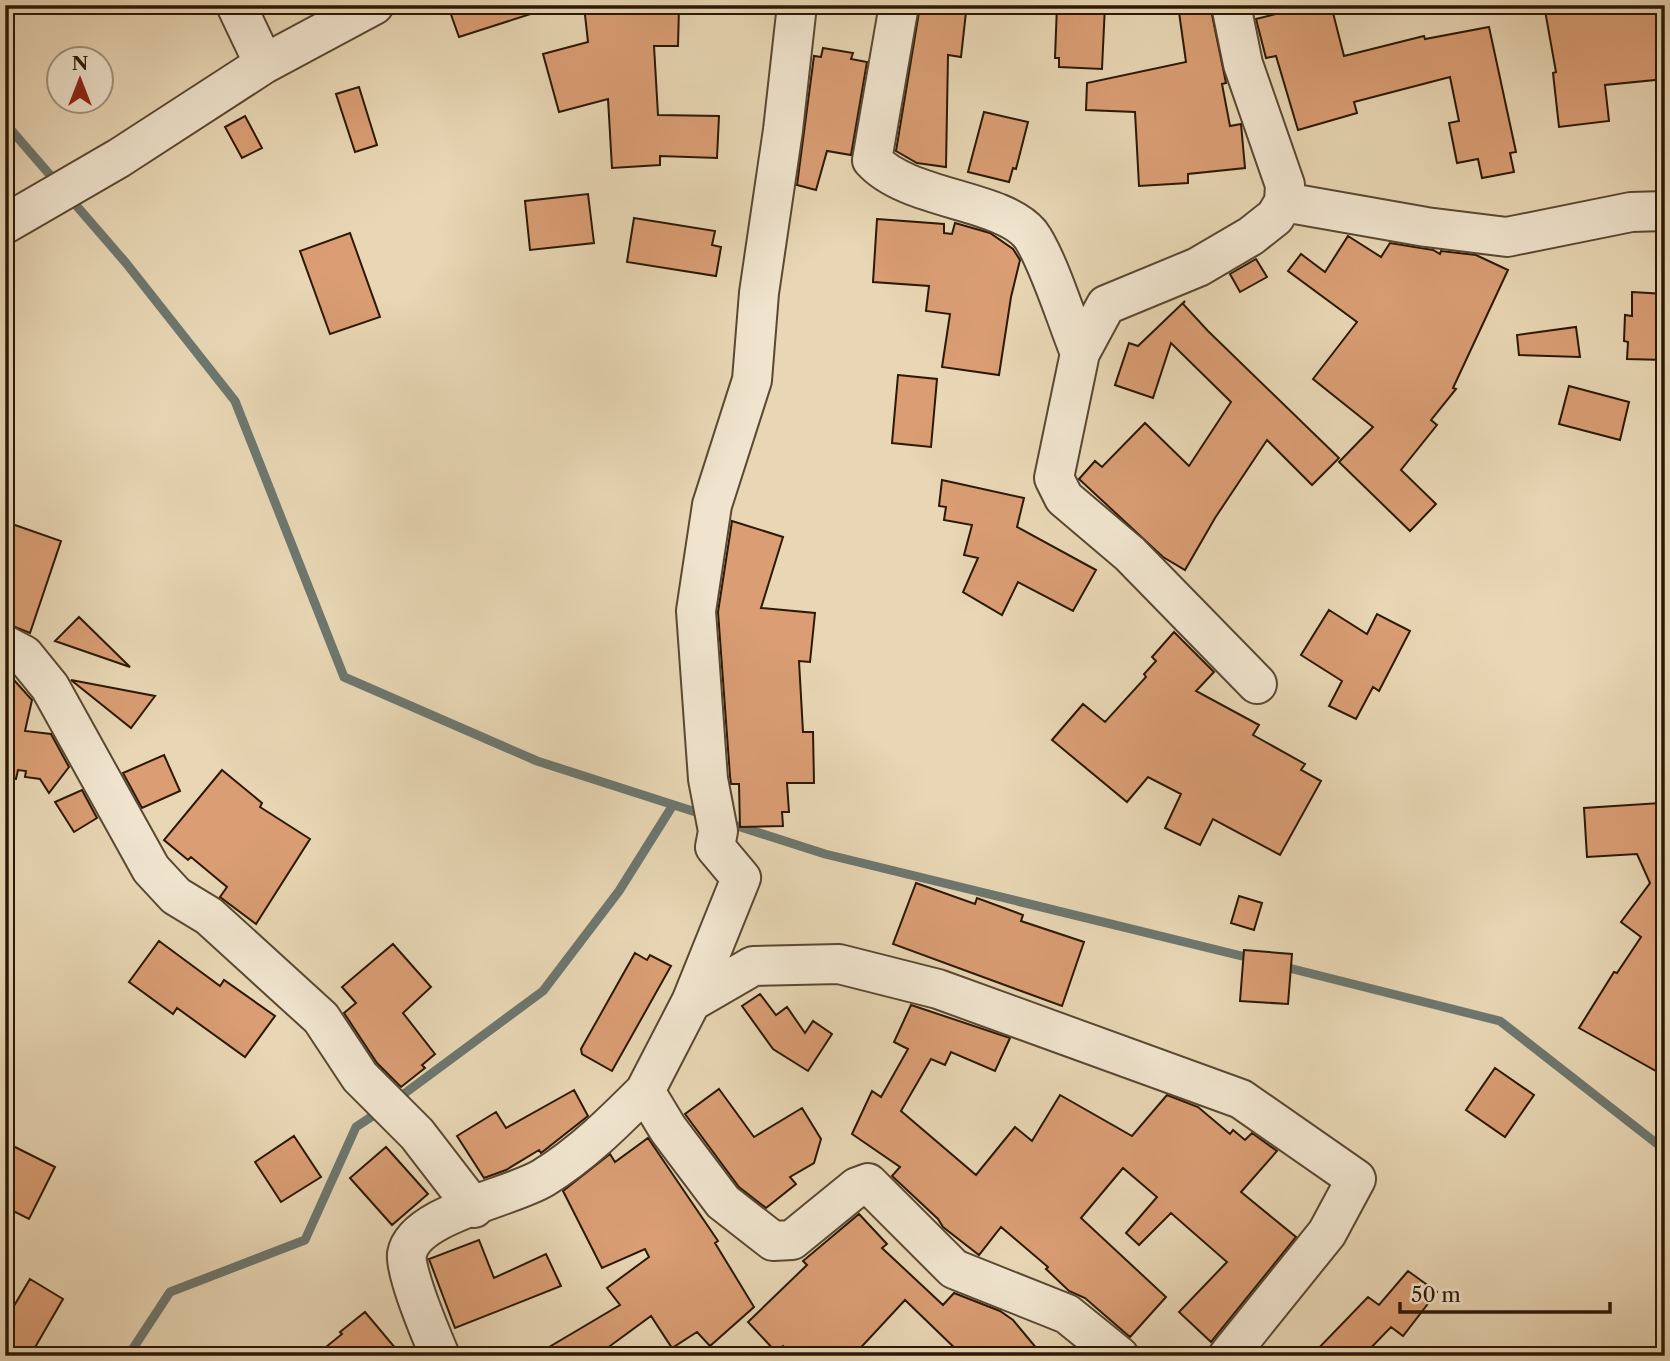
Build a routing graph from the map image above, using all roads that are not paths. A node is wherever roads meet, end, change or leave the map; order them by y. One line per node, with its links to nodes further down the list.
1 (236, 5): 6 (street)
2 (374, 5): 6 (street)
3 (797, 5): 15 (street)
4 (899, 5): 10 (street)
5 (1231, 5): 7 (street)
6 (264, 64): 9 (street)
7 (1284, 202): 8 (street); 11 (street)
8 (1665, 211)
9 (5, 224)
10 (1055, 292): 11 (street); 12 (street)
11 (1106, 305): 12 (street)
12 (1080, 353): 14 (street)
13 (5, 645): 17 (street)
14 (1257, 684)
15 (691, 1002): 16 (street); 20 (street)
16 (645, 1091): 17 (street); 19 (street)
17 (474, 1208): 18 (street)
18 (440, 1356)
19 (1119, 1356)
20 (1228, 1356)

